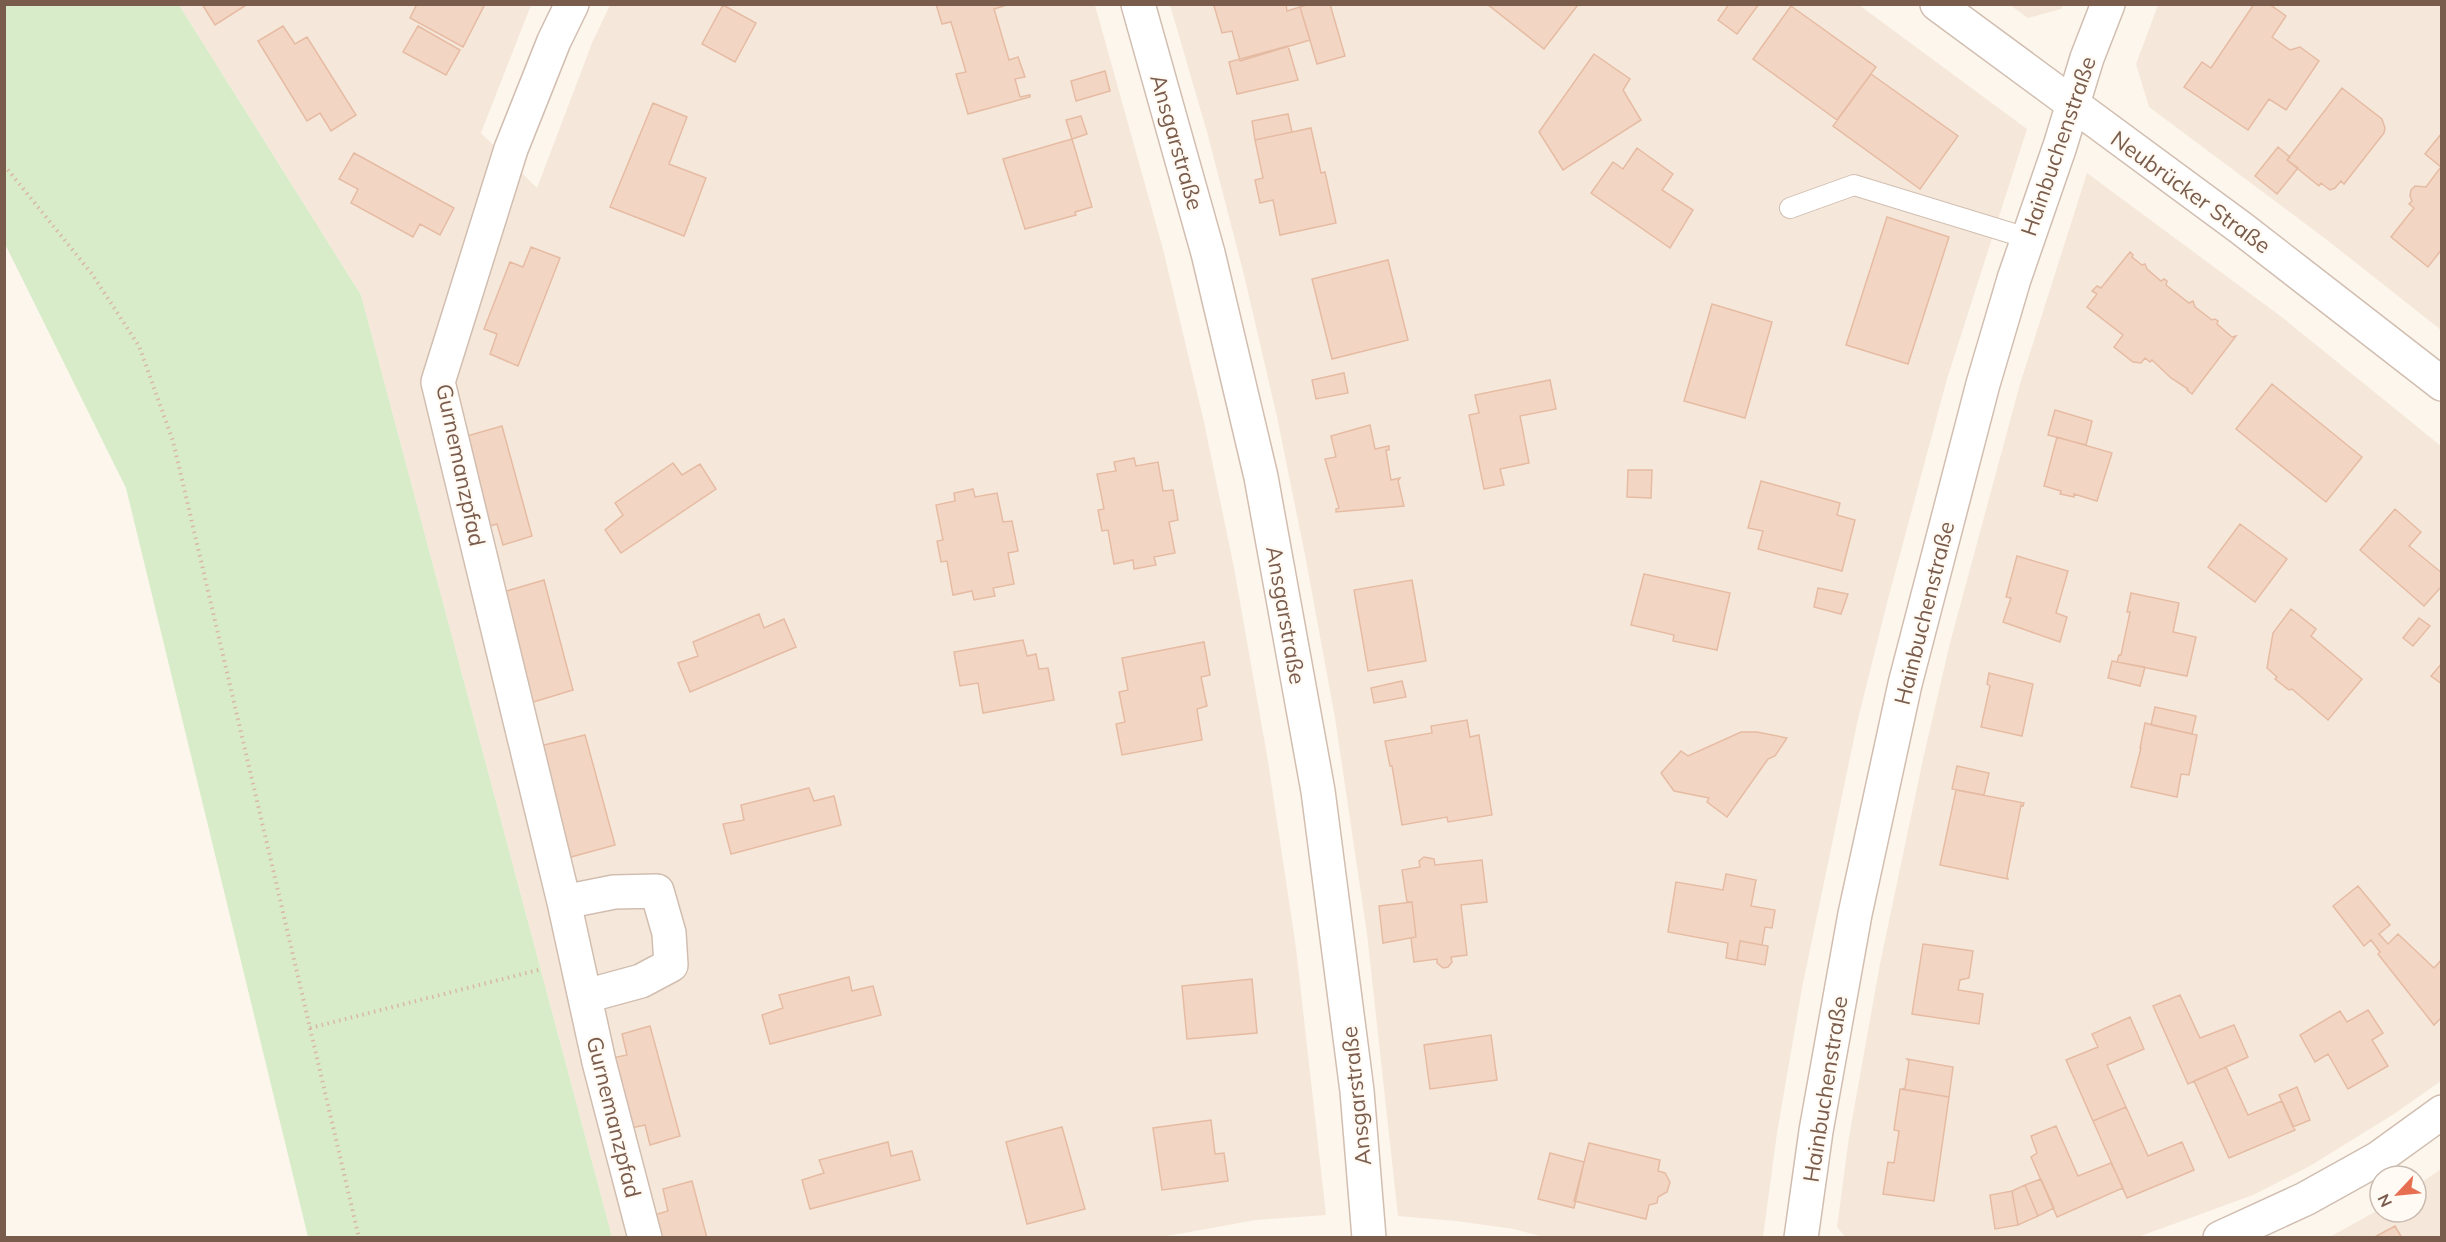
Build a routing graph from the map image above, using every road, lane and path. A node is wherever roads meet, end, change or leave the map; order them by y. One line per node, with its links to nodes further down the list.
1 (572, 4): 10 (street, Gurnemanzpfad)
2 (1138, 4): 17 (street, Ansgarstraße)
3 (1937, 4): 5 (street, Neubrücker Straße)
4 (2108, 4): 5 (street, Hainbuchenstraße)
5 (2072, 104): 8 (street, Hainbuchenstraße); 9 (street, Neubrücker Straße)
6 (4, 165): 13 (path)
7 (1790, 208): 8 (lane)
8 (2027, 238): 18 (street, Hainbuchenstraße)
9 (2442, 384)
10 (564, 902): 12 (street, Gurnemanzpfad); 12 (street)
11 (510, 977): 13 (path)
12 (586, 996): 16 (street, Gurnemanzpfad)
13 (310, 1028): 15 (path)
14 (2442, 1112): 19 (street)
15 (358, 1238)
16 (645, 1238)
17 (1369, 1238)
18 (1801, 1238)
19 (2220, 1238)

